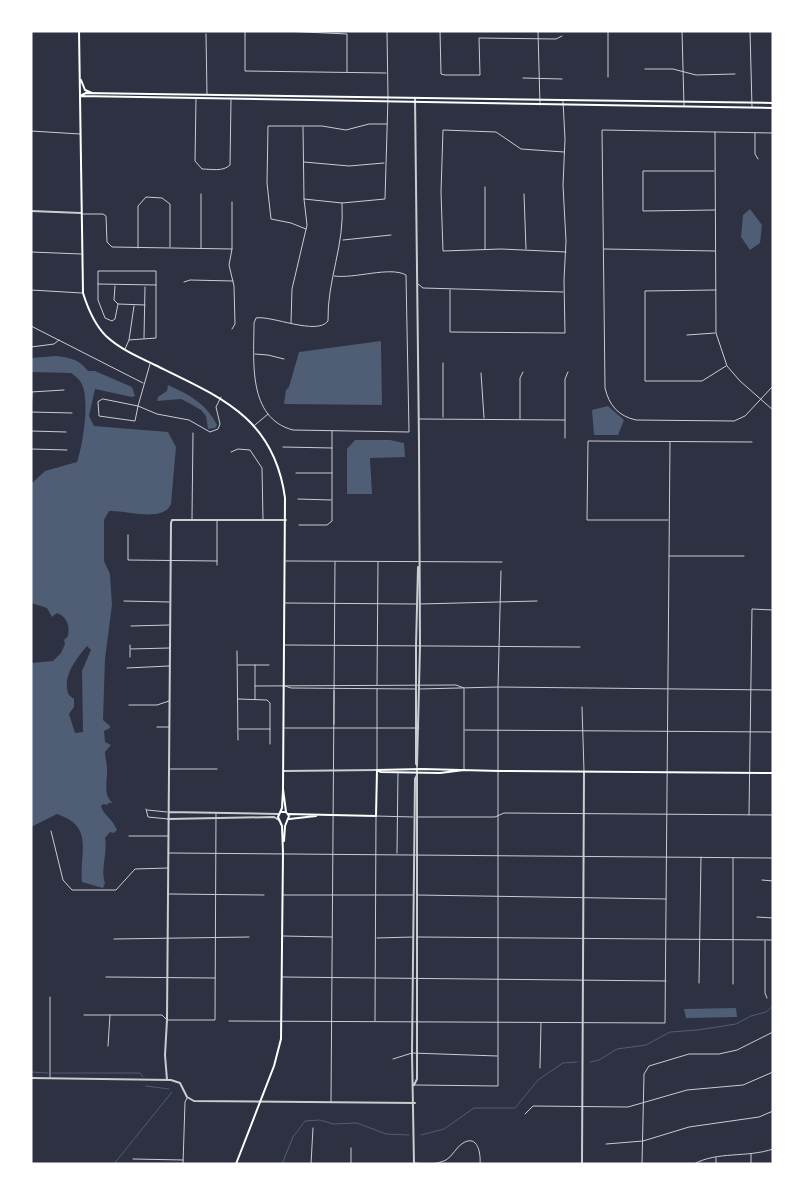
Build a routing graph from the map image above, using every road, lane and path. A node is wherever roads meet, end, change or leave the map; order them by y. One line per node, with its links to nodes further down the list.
1 (79, 31): 19 (main road)
2 (245, 31): 15 (street)
3 (284, 31): 15 (street)
4 (387, 31): 16 (street)
5 (440, 31): 12 (street)
6 (538, 31): 12 (street)
7 (608, 31): 18 (street)
8 (682, 31): 14 (street)
9 (750, 31): 35 (street)
10 (206, 34): 24 (street)
11 (562, 36): 12 (street)
12 (538, 38): 21 (street)
13 (645, 69): 14 (street)
14 (684, 72): 17 (street); 32 (street)
15 (347, 73): 16 (street)
16 (387, 73): 26 (street)
17 (735, 74)
18 (608, 76)
19 (80, 77): 23 (main road); 25 (main road)
20 (523, 78): 21 (street)
21 (539, 78): 22 (street); 30 (street)
22 (562, 78)
23 (94, 93): 24 (main road); 25 (main road)
24 (207, 95): 26 (main road)
25 (80, 96): 28 (main road); 48 (main road)
26 (388, 98): 27 (main road); 33 (street)
27 (414, 98): 30 (main road); 34 (street)
28 (196, 99): 29 (main road); 29 (street)
29 (231, 100): 33 (main road)
30 (540, 100): 31 (main road); 37 (street)
31 (563, 101): 32 (main road); 38 (street)
32 (684, 102): 35 (main road); 39 (street)
33 (388, 103): 34 (main road); 42 (street)
34 (414, 103): 37 (main road); 81 (street)
35 (752, 103): 36 (main road); 40 (street)
36 (773, 103)
37 (540, 106): 38 (main road)
38 (563, 106): 39 (main road); 49 (street)
39 (684, 107): 40 (main road)
40 (752, 108): 41 (main road)
41 (773, 108)
42 (387, 124): 43 (street); 52 (street)
43 (303, 126): 51 (street); 63 (street)
44 (31, 131): 48 (street)
45 (715, 132): 46 (street); 53 (street); 72 (street)
46 (755, 132): 47 (street); 50 (street)
47 (773, 133)
48 (81, 134): 62 (main road)
49 (565, 152): 70 (street); 75 (street)
50 (758, 159)
51 (304, 162): 52 (street); 57 (street)
52 (384, 163): 59 (street)
53 (715, 170): 60 (street); 60 (street)
54 (485, 187): 70 (street)
55 (201, 194): 68 (street)
56 (524, 194): 71 (street)
57 (304, 199): 59 (street); 63 (street)
58 (232, 202): 69 (street)
59 (342, 203): 65 (street)
60 (715, 210): 73 (street)
61 (31, 211): 62 (street)
62 (81, 214): 66 (street); 76 (main road)
63 (306, 229): 93 (street)
64 (391, 235): 65 (street)
65 (342, 240): 77 (street)
66 (138, 248): 67 (street); 67 (street)
67 (170, 248): 68 (street)
68 (201, 248): 69 (street)
69 (232, 249): 78 (street)
70 (485, 250): 71 (street)
71 (526, 250): 75 (street)
72 (604, 250): 73 (street); 116 (street)
73 (716, 251): 87 (street)
74 (31, 252): 76 (street)
75 (566, 252): 88 (street)
76 (82, 254): 89 (main road)
77 (334, 276): 93 (street); 129 (street)
78 (233, 281): 79 (street); 95 (street)
79 (184, 282)
80 (98, 284): 82 (street); 83 (street); 90 (street)
81 (418, 284): 86 (street); 124 (street)
82 (115, 285): 84 (street); 90 (street)
83 (157, 285): 84 (street); 100 (street)
84 (145, 286): 91 (street)
85 (31, 290): 89 (street)
86 (450, 290): 88 (street); 88 (street)
87 (716, 290): 96 (street); 107 (street)
88 (564, 292)
89 (83, 293): 102 (main road)
90 (118, 304): 92 (street)
91 (146, 305): 92 (street); 100 (street)
92 (134, 306): 99 (street)
93 (291, 324): 103 (street)
94 (31, 326): 98 (street)
95 (232, 329)
96 (716, 333): 97 (street); 107 (street)
97 (688, 335)
98 (59, 340): 101 (street); 111 (street)
99 (129, 340): 100 (street); 102 (street)
100 (144, 340)
101 (31, 347)
102 (125, 349): 105 (main road)
103 (254, 354): 104 (street); 121 (street)
104 (284, 359)
105 (150, 363): 111 (street); 115 (main road)
106 (443, 363): 123 (street)
107 (727, 366): 116 (street)
108 (523, 372): 126 (street)
109 (568, 372): 127 (street)
110 (481, 373): 125 (street)
111 (143, 384): 117 (street)
112 (773, 386): 116 (street)
113 (64, 390): 114 (street)
114 (32, 392): 119 (street)
115 (221, 397): 117 (street); 128 (main road)
116 (760, 399): 118 (street)
117 (138, 406): 117 (street)
118 (773, 410)
119 (31, 412): 120 (street); 122 (street)
120 (72, 412)
121 (269, 413): 128 (street); 129 (street)
122 (31, 415)
123 (444, 418): 124 (street); 125 (street)
124 (419, 419): 158 (street)
125 (484, 419): 126 (street)
126 (520, 420): 127 (street)
127 (565, 420): 133 (street)
128 (256, 425): 150 (main road)
129 (332, 430): 137 (street)
130 (31, 431): 131 (street)
131 (66, 432)
132 (193, 433): 148 (street)
133 (565, 438)
134 (670, 442): 135 (street); 151 (street); 151 (street)
135 (752, 442)
136 (283, 447): 137 (street)
137 (333, 448): 143 (street)
138 (31, 449): 139 (street)
139 (67, 450)
140 (231, 452): 149 (street)
141 (773, 457): 144 (street)
142 (296, 473): 143 (street)
143 (332, 473): 146 (street)
144 (773, 497): 165 (street)
145 (298, 499): 146 (street)
146 (332, 500): 152 (street)
147 (217, 519): 148 (street); 149 (street); 159 (street)
148 (192, 520): 156 (street)
149 (263, 520): 150 (street)
150 (286, 520): 157 (main road)
151 (669, 520): 154 (street)
152 (299, 525)
153 (128, 535): 156 (street)
154 (669, 556): 155 (street); 204 (street)
155 (744, 556)
156 (170, 560): 159 (street); 168 (street)
157 (286, 561): 160 (street); 170 (main road)
158 (419, 561): 161 (street); 162 (street); 173 (street)
159 (217, 562): 163 (street)
160 (335, 562): 161 (street); 171 (street)
161 (378, 562): 172 (street)
162 (502, 562)
163 (217, 565)
164 (501, 570): 169 (street)
165 (772, 587)
166 (124, 601): 168 (street)
167 (537, 601): 169 (street)
168 (170, 602): 175 (street)
169 (501, 602): 173 (street); 183 (street)
170 (284, 603): 171 (street); 177 (main road)
171 (334, 604): 172 (street); 180 (street)
172 (378, 604): 173 (street); 179 (street)
173 (418, 604): 181 (street); 182 (street)
174 (773, 610): 205 (street)
175 (170, 625): 176 (street); 185 (street)
176 (131, 626)
177 (284, 644): 180 (street); 198 (main road)
178 (130, 645): 186 (street)
179 (378, 645): 180 (street); 181 (street); 199 (street)
180 (334, 646): 194 (street)
181 (416, 646): 182 (street); 195 (street)
182 (420, 646): 183 (street); 196 (street)
183 (499, 647): 184 (street); 200 (street)
184 (580, 647)
185 (169, 648): 186 (street); 192 (street)
186 (130, 650): 188 (street)
187 (237, 652): 189 (street)
188 (130, 657)
189 (237, 665): 190 (street); 208 (street)
190 (255, 665): 191 (street); 197 (street)
191 (269, 665)
192 (170, 666): 193 (street); 209 (street)
193 (127, 668)
194 (334, 684): 198 (street); 199 (street); 202 (street)
195 (415, 685): 196 (street); 199 (street); 203 (street)
196 (419, 685): 201 (street); 203 (street)
197 (255, 686): 198 (street); 207 (street)
198 (284, 686): 202 (street); 214 (main road)
199 (377, 686): 202 (street); 203 (street); 215 (street)
200 (498, 687): 201 (street); 204 (street); 221 (street)
201 (464, 688): 203 (street); 220 (street)
202 (334, 689): 219 (street)
203 (417, 689): 216 (street)
204 (668, 690): 205 (street); 223 (street)
205 (751, 690): 206 (street); 224 (street)
206 (773, 690)
207 (255, 699): 208 (street); 218 (street)
208 (238, 700): 217 (street)
209 (170, 701): 210 (street); 213 (street)
210 (129, 705)
211 (582, 708): 222 (street)
212 (157, 727): 213 (street)
213 (170, 727): 228 (street)
214 (284, 728): 219 (street); 233 (main road)
215 (377, 728): 216 (street); 219 (street); 230 (street)
216 (417, 728): 231 (street)
217 (238, 729): 218 (street); 226 (street)
218 (270, 729): 227 (street)
219 (334, 729): 234 (street)
220 (465, 730): 221 (street); 232 (street)
221 (500, 731): 222 (street); 236 (street)
222 (584, 731): 223 (street); 237 (street)
223 (668, 731): 224 (street); 238 (street)
224 (750, 732): 225 (street); 239 (street)
225 (773, 732)
226 (238, 740)
227 (270, 744)
228 (169, 769): 229 (street); 242 (street)
229 (217, 769)
230 (377, 770): 231 (main road); 234 (street); 235 (main road); 252 (main road)
231 (417, 770): 232 (main road); 235 (main road); 255 (street)
232 (464, 770): 236 (main road)
233 (284, 771): 234 (street); 241 (main road)
234 (334, 772): 251 (street)
235 (398, 772): 254 (street)
236 (500, 772): 237 (main road); 253 (street)
237 (584, 772): 238 (main road); 246 (street)
238 (668, 772): 239 (main road); 247 (street)
239 (749, 773): 240 (main road); 248 (street)
240 (773, 773)
241 (284, 789): 244 (main road); 245 (main road)
242 (168, 812): 243 (street); 256 (street); 256 (street)
243 (216, 812): 245 (street); 257 (street)
244 (287, 813): 245 (main road); 250 (main road); 259 (main road)
245 (279, 814): 258 (main road)
246 (584, 814): 247 (street); 253 (street); 274 (street)
247 (667, 815): 248 (street); 273 (street)
248 (749, 815): 249 (street)
249 (773, 815)
250 (318, 816): 251 (main road); 259 (main road)
251 (333, 816): 252 (main road); 267 (street)
252 (376, 816): 254 (street); 268 (street)
253 (499, 816): 255 (street); 272 (street)
254 (397, 817): 255 (street); 269 (street)
255 (417, 817): 270 (street); 271 (street)
256 (168, 820): 257 (street); 262 (street)
257 (216, 820): 258 (street); 264 (street)
258 (279, 820): 259 (main road); 263 (main road)
259 (288, 820): 263 (main road)
260 (51, 831): 278 (street)
261 (129, 836): 262 (street)
262 (168, 836): 265 (street)
263 (283, 842): 266 (main road)
264 (216, 852): 265 (street); 266 (street); 282 (street)
265 (169, 853): 278 (street)
266 (283, 853): 267 (street); 284 (main road)
267 (333, 854): 268 (street); 288 (street)
268 (377, 854): 269 (street); 285 (street)
269 (397, 854): 270 (street)
270 (415, 854): 271 (street); 286 (street)
271 (419, 854): 272 (street); 287 (street)
272 (499, 855): 274 (street); 289 (street)
273 (666, 856): 274 (street); 275 (street); 291 (street)
274 (583, 857): 290 (street)
275 (701, 857): 276 (street); 305 (street)
276 (733, 857): 277 (street); 308 (street)
277 (773, 858)
278 (169, 868): 281 (street)
279 (762, 880): 280 (street)
280 (773, 881)
281 (168, 894): 282 (street); 299 (street)
282 (216, 894): 283 (street); 294 (street)
283 (264, 895)
284 (283, 895): 288 (street); 296 (main road)
285 (376, 895): 286 (street); 288 (street); 300 (street)
286 (414, 895): 287 (street); 298 (street)
287 (418, 895): 289 (street); 298 (street)
288 (334, 896): 297 (street)
289 (498, 896): 290 (street); 301 (street)
290 (582, 898): 291 (street); 303 (street)
291 (666, 899): 304 (street)
292 (757, 917): 293 (street)
293 (773, 918)
294 (215, 936): 295 (street); 299 (street); 312 (street)
295 (249, 936)
296 (282, 936): 297 (street); 310 (main road)
297 (333, 937): 313 (street)
298 (416, 937): 300 (street); 301 (street); 315 (street); 316 (street)
299 (168, 938): 302 (street); 311 (street)
300 (376, 938): 314 (street)
301 (498, 938): 303 (street); 317 (street)
302 (114, 939)
303 (582, 939): 304 (street); 318 (street)
304 (666, 940): 305 (street); 319 (street)
305 (700, 940): 308 (street); 320 (street)
306 (765, 940): 307 (street); 308 (street); 323 (street)
307 (773, 940)
308 (732, 941): 321 (street)
309 (106, 977): 311 (street)
310 (282, 977): 313 (street); 327 (main road)
311 (167, 978): 312 (street); 326 (street)
312 (215, 978): 326 (street)
313 (331, 978): 314 (street); 328 (street)
314 (376, 978): 315 (street); 330 (street)
315 (413, 978): 316 (street); 331 (street)
316 (417, 978): 317 (street); 332 (street)
317 (497, 979): 318 (street); 333 (street)
318 (582, 981): 319 (street); 335 (street)
319 (666, 981): 335 (street)
320 (699, 983)
321 (732, 984)
322 (50, 997): 345 (street)
323 (767, 998)
324 (84, 1015): 325 (street)
325 (110, 1015): 326 (street); 337 (street)
326 (167, 1020): 346 (street)
327 (282, 1020): 328 (street); 329 (street); 349 (main road)
328 (331, 1020): 330 (street); 350 (street)
329 (230, 1021)
330 (375, 1021): 331 (street)
331 (413, 1021): 332 (street); 338 (street)
332 (418, 1021): 333 (street); 339 (street)
333 (498, 1021): 334 (street); 340 (street)
334 (541, 1022): 335 (street); 342 (street)
335 (583, 1022): 353 (street)
336 (773, 1032): 352 (street)
337 (108, 1046)
338 (412, 1054): 339 (street); 341 (street); 347 (street)
339 (417, 1054): 340 (street); 347 (street)
340 (498, 1056): 347 (street)
341 (393, 1059)
342 (540, 1068)
343 (773, 1072): 352 (street)
344 (31, 1078): 345 (street)
345 (50, 1078): 346 (street)
346 (167, 1080): 348 (street)
347 (414, 1085): 351 (street)
348 (187, 1097): 349 (street); 364 (street)
349 (261, 1102): 350 (street); 367 (main road)
350 (331, 1103): 351 (street)
351 (414, 1103): 370 (street)
352 (643, 1104): 353 (street); 357 (street)
353 (582, 1108): 355 (street); 372 (street)
354 (773, 1111): 357 (street)
355 (525, 1114)
356 (313, 1128): 368 (street)
357 (643, 1141): 358 (street); 373 (street)
358 (606, 1144)
359 (351, 1148): 369 (street)
360 (773, 1149): 361 (street)
361 (751, 1153): 362 (street); 376 (street)
362 (716, 1157): 374 (street); 375 (street)
363 (133, 1159): 364 (street)
364 (183, 1160): 366 (street)
365 (441, 1163): 370 (street); 371 (street)
366 (184, 1164)
367 (236, 1164)
368 (311, 1164)
369 (351, 1164)
370 (414, 1164)
371 (480, 1164)
372 (582, 1164)
373 (642, 1164)
374 (694, 1164)
375 (716, 1164)
376 (751, 1164)

